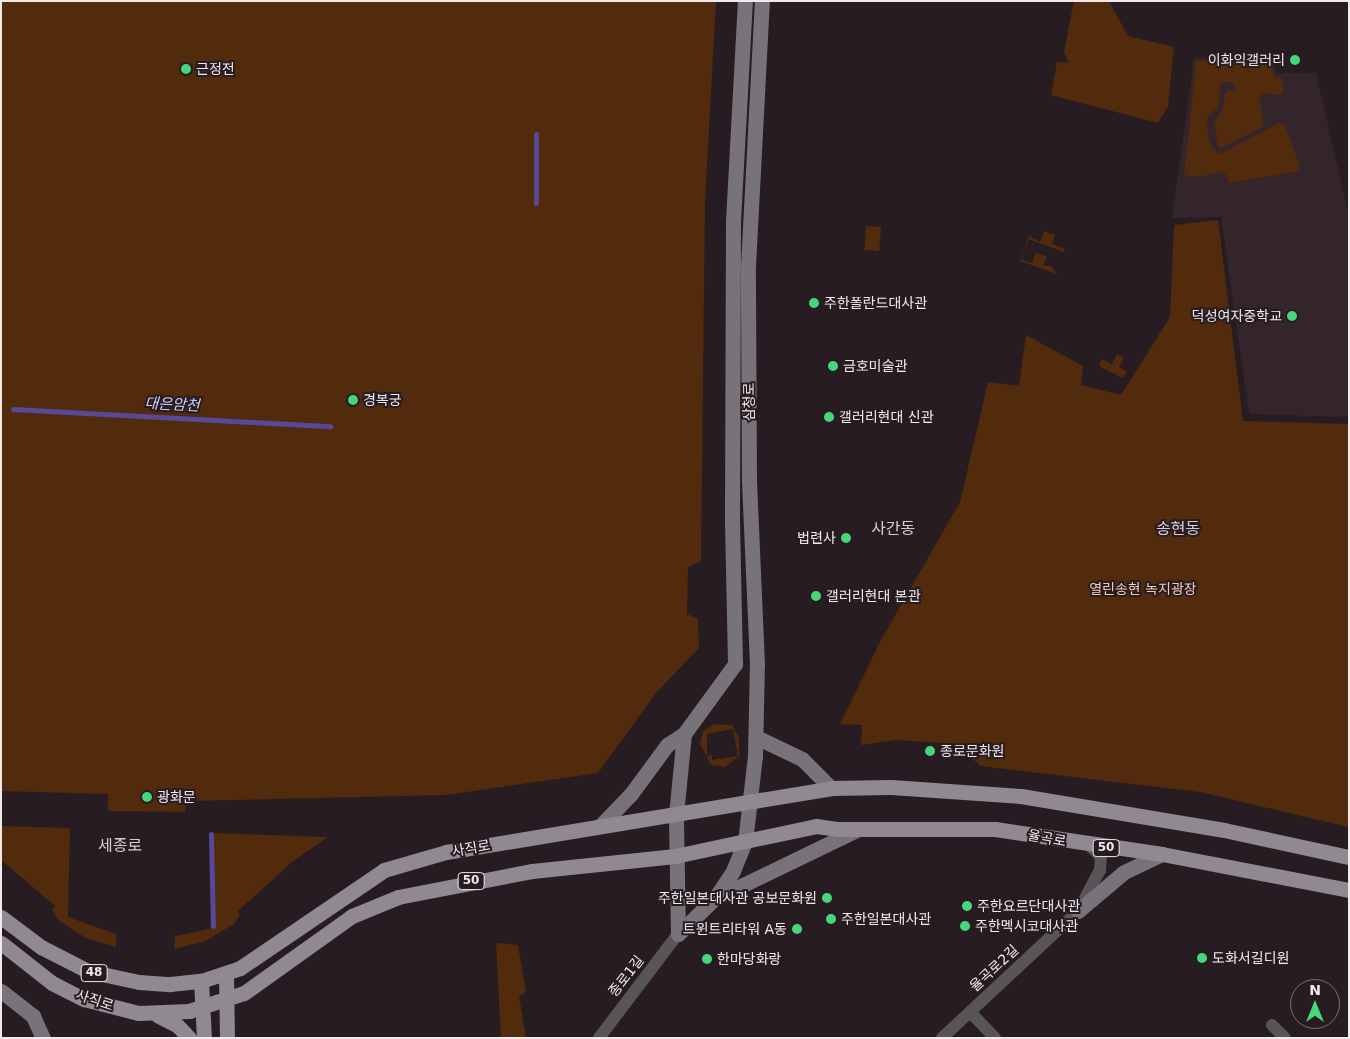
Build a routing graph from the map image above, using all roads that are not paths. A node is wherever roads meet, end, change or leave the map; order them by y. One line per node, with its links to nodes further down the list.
1 (745, 1): 3 (street, 삼청로)
2 (762, 1): 4 (street, 삼청로)
3 (684, 734): 7 (street); 8 (street)
4 (756, 737): 5 (street); 6 (street, 삼청로)
5 (830, 788): 6 (main road); 14 (main road)
6 (748, 802): 7 (main road, 사직로); 10 (street, 삼청로)
7 (676, 815): 8 (main road, 사직로); 13 (street)
8 (602, 824): 21 (main road, 사직로)
9 (861, 828): 10 (main road, 율곡로 / 50); 11 (main road, 율곡로 / 50); 16 (street)
10 (745, 842): 13 (main road, 50); 16 (street, 삼청로)
11 (1090, 846): 12 (main road, 율곡로 / 50); 17 (street, 율곡로2길)
12 (1162, 854): 15 (main road, 율곡로 / 50); 17 (street)
13 (676, 856): 19 (street); 24 (main road, 50)
14 (1349, 857)
15 (1349, 890)
16 (714, 898): 19 (street)
17 (1078, 911): 26 (street, 율곡로2길)
18 (1, 917): 22 (main road, 사직로 / 48)
19 (678, 934): 33 (street, 종로1길)
20 (1, 943): 27 (main road, 사직로 / 48)
21 (226, 974): 22 (main road, 48); 24 (main road)
22 (201, 981): 25 (main road)
23 (1, 991): 29 (street)
24 (227, 1000): 25 (main road, 50); 32 (main road)
25 (203, 1008): 27 (main road, 사직로 / 48); 31 (main road)
26 (970, 1012): 34 (street, 율곡로2길); 35 (street)
27 (156, 1014): 30 (main road)
28 (1272, 1025): 36 (street)
29 (44, 1038)
30 (189, 1038)
31 (204, 1038)
32 (227, 1038)
33 (599, 1038)
34 (942, 1038)
35 (995, 1038)
36 (1285, 1038)

